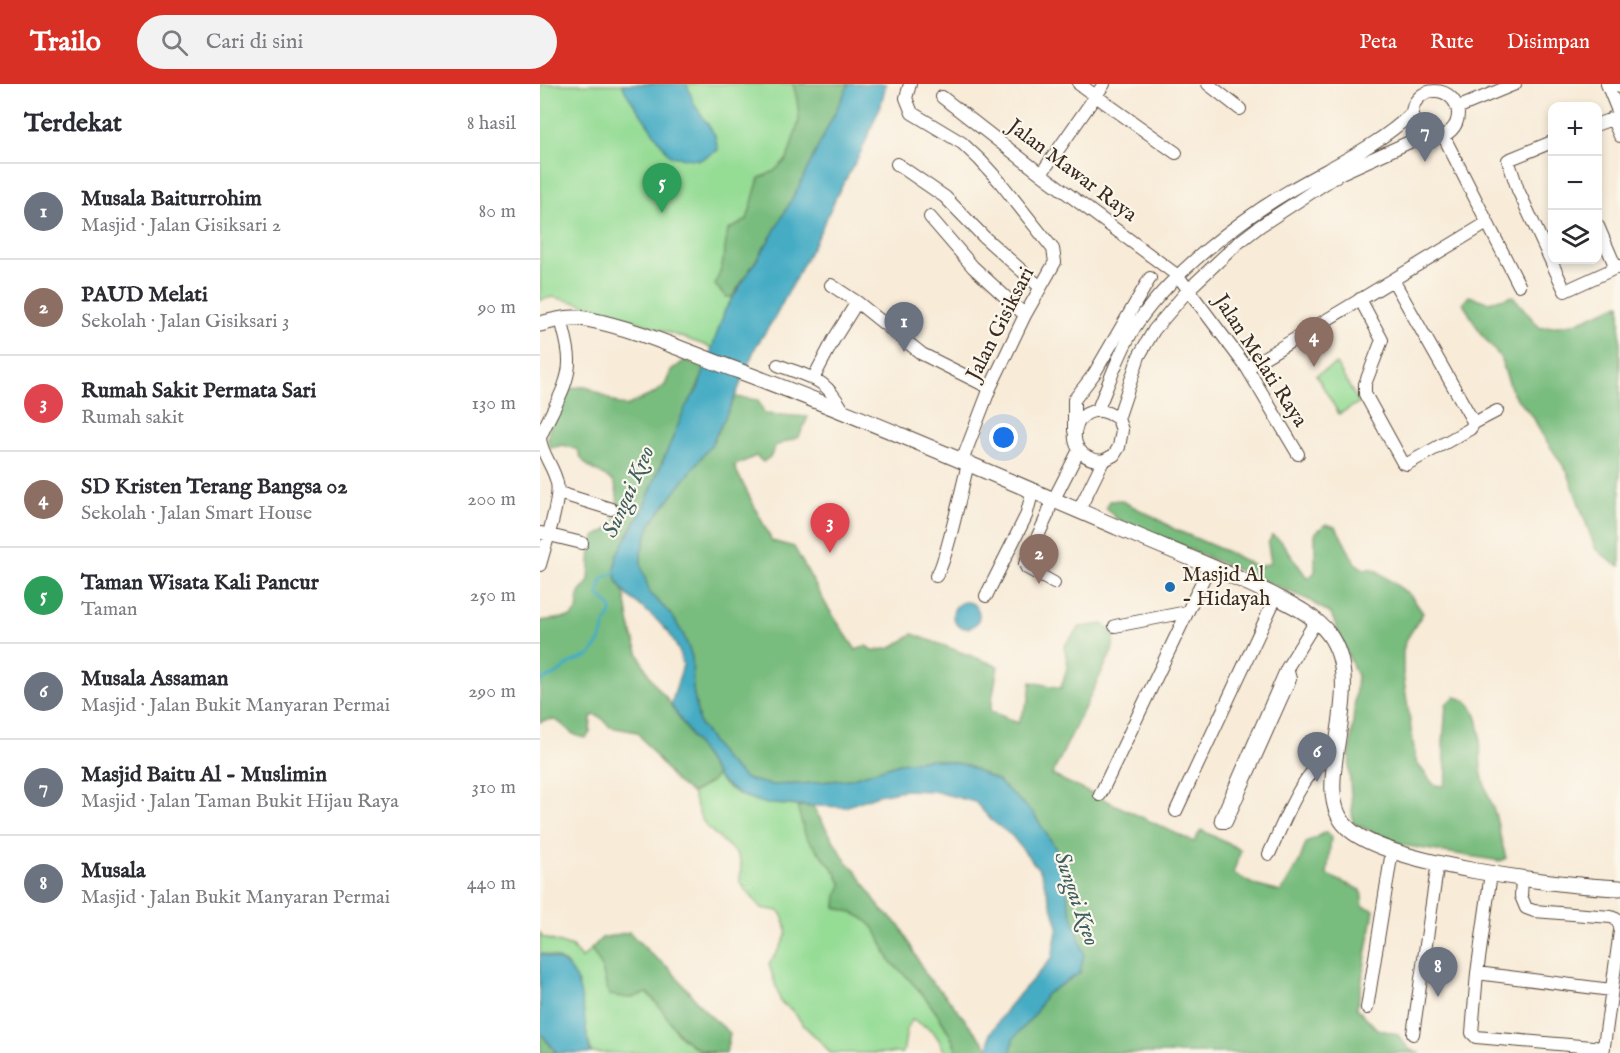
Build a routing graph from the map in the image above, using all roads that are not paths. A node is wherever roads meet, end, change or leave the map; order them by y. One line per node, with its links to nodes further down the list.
1 (910, 84): 33 (street, Jalan Gisiksari)
2 (1079, 84): 8 (street)
3 (1104, 84): 8 (street)
4 (1208, 84): 10 (street)
5 (1515, 84): 11 (street)
6 (1607, 84): 13 (street)
7 (1428, 88): 11 (street); 12 (street)
8 (1096, 96): 19 (street); 21 (street)
9 (942, 97): 21 (street, Jalan Mawar Raya)
10 (1240, 108)
11 (1457, 108): 16 (street)
12 (1412, 113): 15 (street); 22 (street)
13 (1616, 117): 14 (street); 17 (street)
14 (1602, 122)
15 (1425, 135): 16 (street); 23 (street)
16 (1443, 135): 25 (street)
17 (1620, 136)
18 (1548, 144): 27 (street)
19 (1176, 153)
20 (897, 164): 33 (street)
21 (1041, 174): 28 (street, Jalan Mawar Raya)
22 (1287, 192): 23 (street); 28 (street)
23 (1296, 204): 34 (street)
24 (930, 217): 37 (street)
25 (1487, 223): 30 (street); 32 (street)
26 (1602, 234): 27 (street)
27 (1618, 267)
28 (1178, 276): 34 (street, Jalan Mawar Raya); 39 (street)
29 (1150, 278): 51 (street)
30 (1393, 279): 35 (street); 50 (street)
31 (831, 285): 36 (street)
32 (1518, 285)
33 (1040, 287): 37 (street, Jalan Gisiksari)
34 (1189, 289): 41 (street); 43 (street, Jalan Melati Raya)
35 (1360, 299): 43 (street); 50 (street)
36 (857, 302): 44 (street); 45 (street)
37 (1025, 315): 45 (street, Jalan Gisiksari)
38 (561, 319): 40 (main road); 48 (main road); 52 (street)
39 (1138, 322): 41 (street); 46 (street)
40 (540, 324)
41 (1154, 330): 49 (street)
42 (778, 365): 44 (street)
43 (1247, 368): 54 (street, Jalan Melati Raya)
44 (814, 377): 48 (street)
45 (990, 388): 56 (street, Jalan Gisiksari)
46 (1098, 409): 49 (street); 51 (street)
47 (1497, 411): 50 (street)
48 (843, 412): 56 (main road)
49 (1118, 418): 55 (street)
50 (1474, 423)
51 (1074, 431): 53 (street)
52 (540, 439): 58 (street)
53 (1079, 450): 55 (street); 59 (street)
54 (1298, 454)
55 (1103, 461): 61 (street)
56 (965, 463): 57 (main road); 66 (street, Jalan Gisiksari)
57 (1033, 490): 59 (main road); 68 (street)
58 (559, 493): 60 (street); 62 (street)
59 (1053, 499): 61 (main road); 67 (street)
60 (611, 509)
61 (1078, 510): 65 (main road)
62 (544, 533): 63 (street); 64 (street)
63 (582, 543)
64 (540, 565)
65 (1210, 565): 69 (main road); 70 (street)
66 (936, 576)
67 (1054, 583)
68 (986, 596)
69 (1276, 597): 71 (main road); 76 (street)
70 (1187, 612): 72 (street); 75 (street)
71 (1316, 621): 73 (street); 74 (main road)
72 (1115, 626)
73 (1287, 668): 73 (street)
74 (1336, 754): 77 (main road); 78 (street)
75 (1100, 795)
76 (1176, 811)
77 (1392, 850): 79 (main road); 87 (street)
78 (1269, 854)
79 (1438, 862): 80 (main road); 88 (street)
80 (1491, 873): 81 (main road); 85 (street)
81 (1522, 878): 82 (main road); 83 (street)
82 (1620, 888)
83 (1620, 926)
84 (1620, 931): 86 (street)
85 (1477, 973): 86 (street); 89 (street)
86 (1611, 990): 89 (street)
87 (1367, 1008)
88 (1413, 1034)
89 (1603, 1051)

